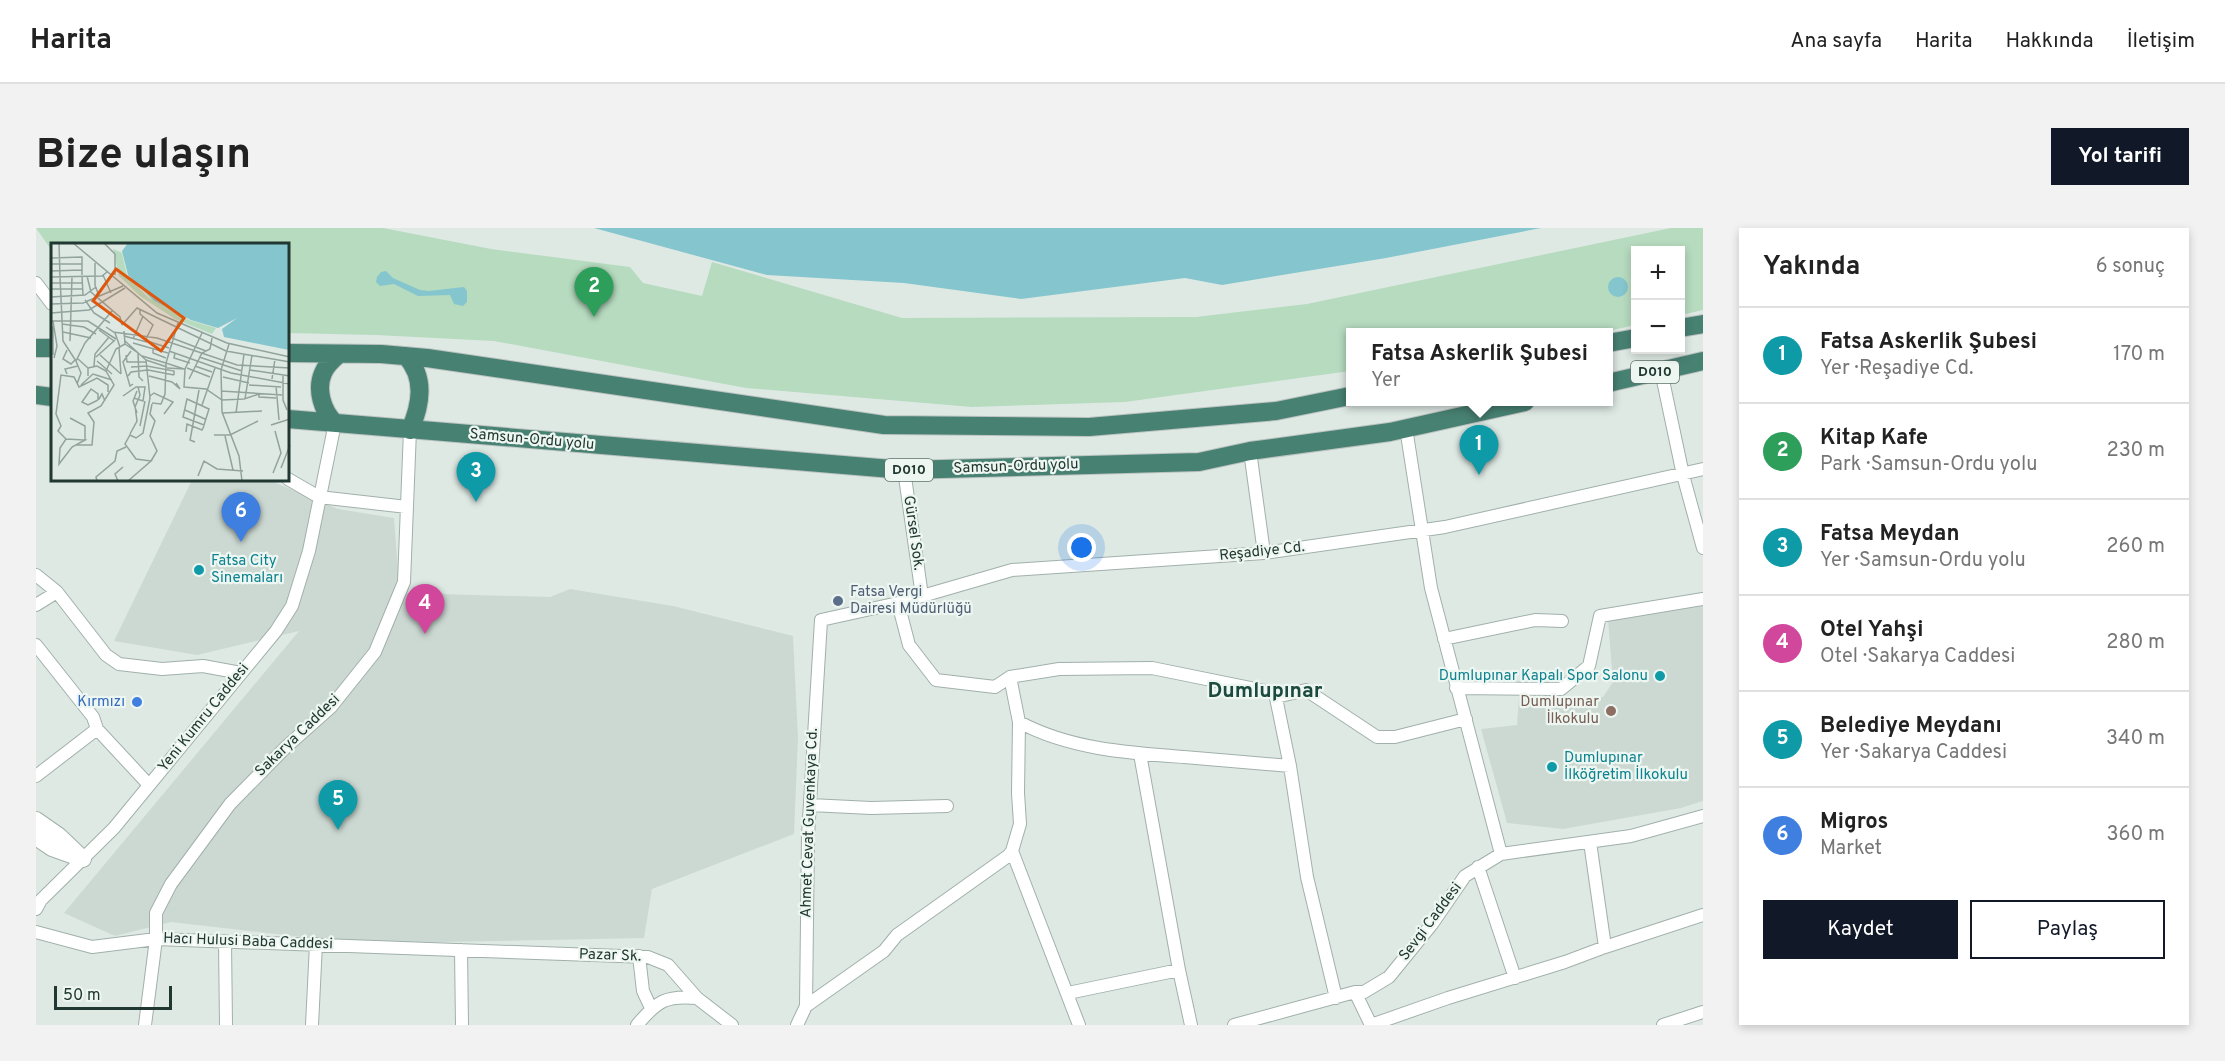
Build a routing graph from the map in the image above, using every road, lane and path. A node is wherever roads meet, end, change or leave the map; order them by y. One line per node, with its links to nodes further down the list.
1 (36, 283): 2 (street)
2 (51, 303)
3 (1703, 324): 4 (highway)
4 (1685, 327)
5 (1631, 339): 6 (highway, D010)
6 (1613, 342)
7 (290, 353): 8 (highway)
8 (339, 354): 9 (highway); 18 (highway)
9 (406, 356): 15 (highway); 20 (highway)
10 (1703, 362): 11 (highway, D010)
11 (1661, 371): 12 (highway, D010); 24 (street)
12 (1613, 382)
13 (36, 396): 14 (highway)
14 (51, 397)
15 (1346, 397)
16 (1507, 406): 19 (highway, Samsun-Ordu yolu / D010)
17 (290, 419): 18 (highway, Samsun-Ordu yolu / D010)
18 (335, 423): 20 (highway, Samsun-Ordu yolu / D010); 26 (street, Yeni Kumru Caddesi)
19 (1406, 429): 21 (highway, Samsun-Ordu yolu / D010); 28 (street)
20 (410, 430): 23 (highway, Samsun-Ordu yolu / D010); 27 (street, Sakarya Caddesi)
21 (1250, 451): 23 (highway, Samsun-Ordu yolu / D010); 30 (street)
22 (1703, 469): 24 (street, Reşadiye Cd.)
23 (904, 470): 33 (street, Gürsel Sok.)
24 (1683, 475): 28 (street, Reşadiye Cd.); 29 (street)
25 (290, 480): 26 (street)
26 (320, 497): 27 (street); 41 (street, Yeni Kumru Caddesi)
27 (407, 507): 65 (street, Sakarya Caddesi)
28 (1421, 530): 30 (street, Reşadiye Cd.); 39 (street)
29 (1703, 548)
30 (1264, 554): 33 (street, Reşadiye Cd.)
31 (36, 575): 32 (street)
32 (57, 592): 36 (street); 41 (street)
33 (922, 596): 35 (street, Reşadiye Cd.)
34 (1703, 599): 43 (street)
35 (898, 603): 37 (street, Reşadiye Cd.); 42 (street)
36 (36, 605)
37 (820, 620): 52 (street, Ahmet Cevat Guvenkaya Cd.)
38 (1562, 621): 39 (street)
39 (1444, 639): 43 (street)
40 (36, 645): 47 (street)
41 (241, 673): 51 (street, Yeni Kumru Caddesi)
42 (1010, 677): 44 (street); 46 (street)
43 (1456, 688): 45 (street)
44 (1276, 697): 45 (street); 49 (street)
45 (1466, 718): 59 (street)
46 (1019, 722): 48 (street); 58 (street)
47 (97, 729): 50 (street); 51 (street)
48 (1140, 754): 49 (street); 71 (street)
49 (1290, 766): 76 (street)
50 (36, 776)
51 (150, 785): 60 (street, Yeni Kumru Caddesi)
52 (810, 805): 53 (street); 77 (street, Ahmet Cevat Guvenkaya Cd.)
53 (947, 806)
54 (1703, 816): 57 (street, Sevgi Caddesi)
55 (36, 820): 60 (street)
56 (36, 837): 60 (street)
57 (1590, 842): 59 (street, Sevgi Caddesi); 68 (street)
58 (1012, 851): 74 (street); 77 (street)
59 (1501, 854): 61 (street, Sevgi Caddesi)
60 (83, 859): 62 (street, Yeni Kumru Caddesi)
61 (1478, 867): 72 (street); 73 (street, Sevgi Caddesi)
62 (36, 909)
63 (1703, 915): 68 (street)
64 (36, 933): 65 (street, Hacı Hulusi Baba Caddesi)
65 (156, 939): 66 (street, Hacı Hulusi Baba Caddesi); 80 (street, Sakarya Caddesi)
66 (225, 941): 67 (street, Hacı Hulusi Baba Caddesi); 81 (street)
67 (316, 944): 69 (street, Hacı Hulusi Baba Caddesi); 82 (street)
68 (1605, 947): 72 (street)
69 (461, 950): 70 (street, Pazar Sk.); 83 (street)
70 (639, 957): 75 (street, Pazar Sk.); 78 (street)
71 (1179, 970): 74 (street); 89 (street)
72 (1515, 978): 73 (street)
73 (1355, 992): 76 (street, Sevgi Caddesi)
74 (1068, 993): 88 (street)
75 (694, 998): 78 (street); 85 (street); 86 (street, Pazar Sk.)
76 (1336, 998): 90 (street, Sevgi Caddesi)
77 (806, 1006): 87 (street, Ahmet Cevat Guvenkaya Cd.)
78 (651, 1008): 84 (street)
79 (1700, 1017): 91 (street)
80 (145, 1025)
81 (226, 1025)
82 (312, 1025)
83 (462, 1025)
84 (637, 1025)
85 (726, 1025)
86 (732, 1025)
87 (797, 1025)
88 (1079, 1025)
89 (1191, 1025)
90 (1234, 1025)
91 (1663, 1025)

